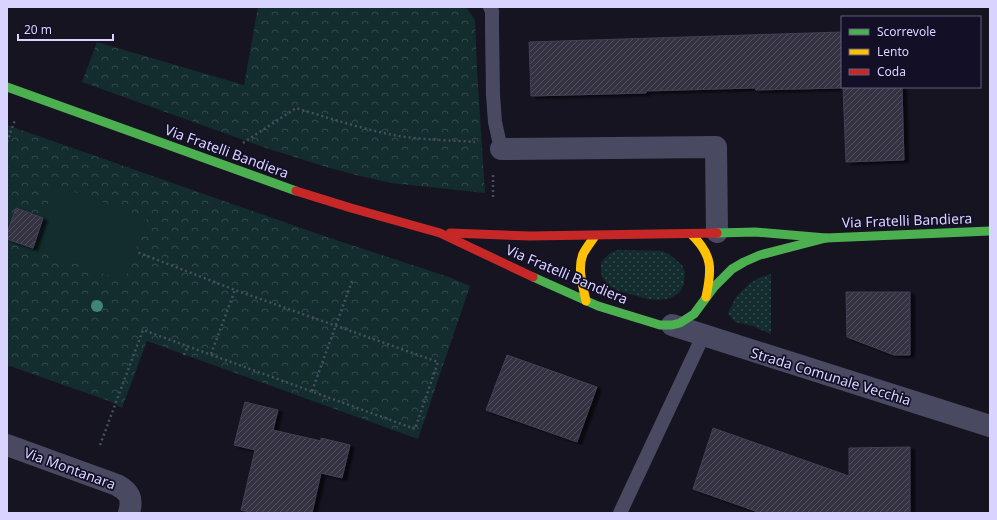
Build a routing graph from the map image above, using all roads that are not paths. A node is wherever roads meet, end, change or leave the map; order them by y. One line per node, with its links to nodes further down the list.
1 (490, 7): 3 (lane)
2 (7, 87): 6 (main road, Via Fratelli Bandiera)
3 (497, 158): 5 (street)
4 (990, 231): 9 (main road, Via Fratelli Bandiera)
5 (717, 232): 7 (main road, Via Fratelli Bandiera); 9 (main road, Via Fratelli Bandiera)
6 (440, 233): 8 (main road, Via Fratelli Bandiera); 11 (main road, Via Fratelli Bandiera)
7 (691, 234): 8 (main road, Via Fratelli Bandiera); 10 (main road)
8 (595, 236): 11 (main road)
9 (826, 238): 10 (main road, Via Fratelli Bandiera)
10 (706, 297): 12 (main road, Via Fratelli Bandiera)
11 (586, 301): 12 (main road, Via Fratelli Bandiera)
12 (672, 325): 13 (street, Strada Comunale Vecchia)
13 (703, 336): 14 (street, Strada Comunale Vecchia); 17 (lane)
14 (990, 426)
15 (7, 445): 16 (street, Via Montanara)
16 (129, 504)
17 (620, 513)

